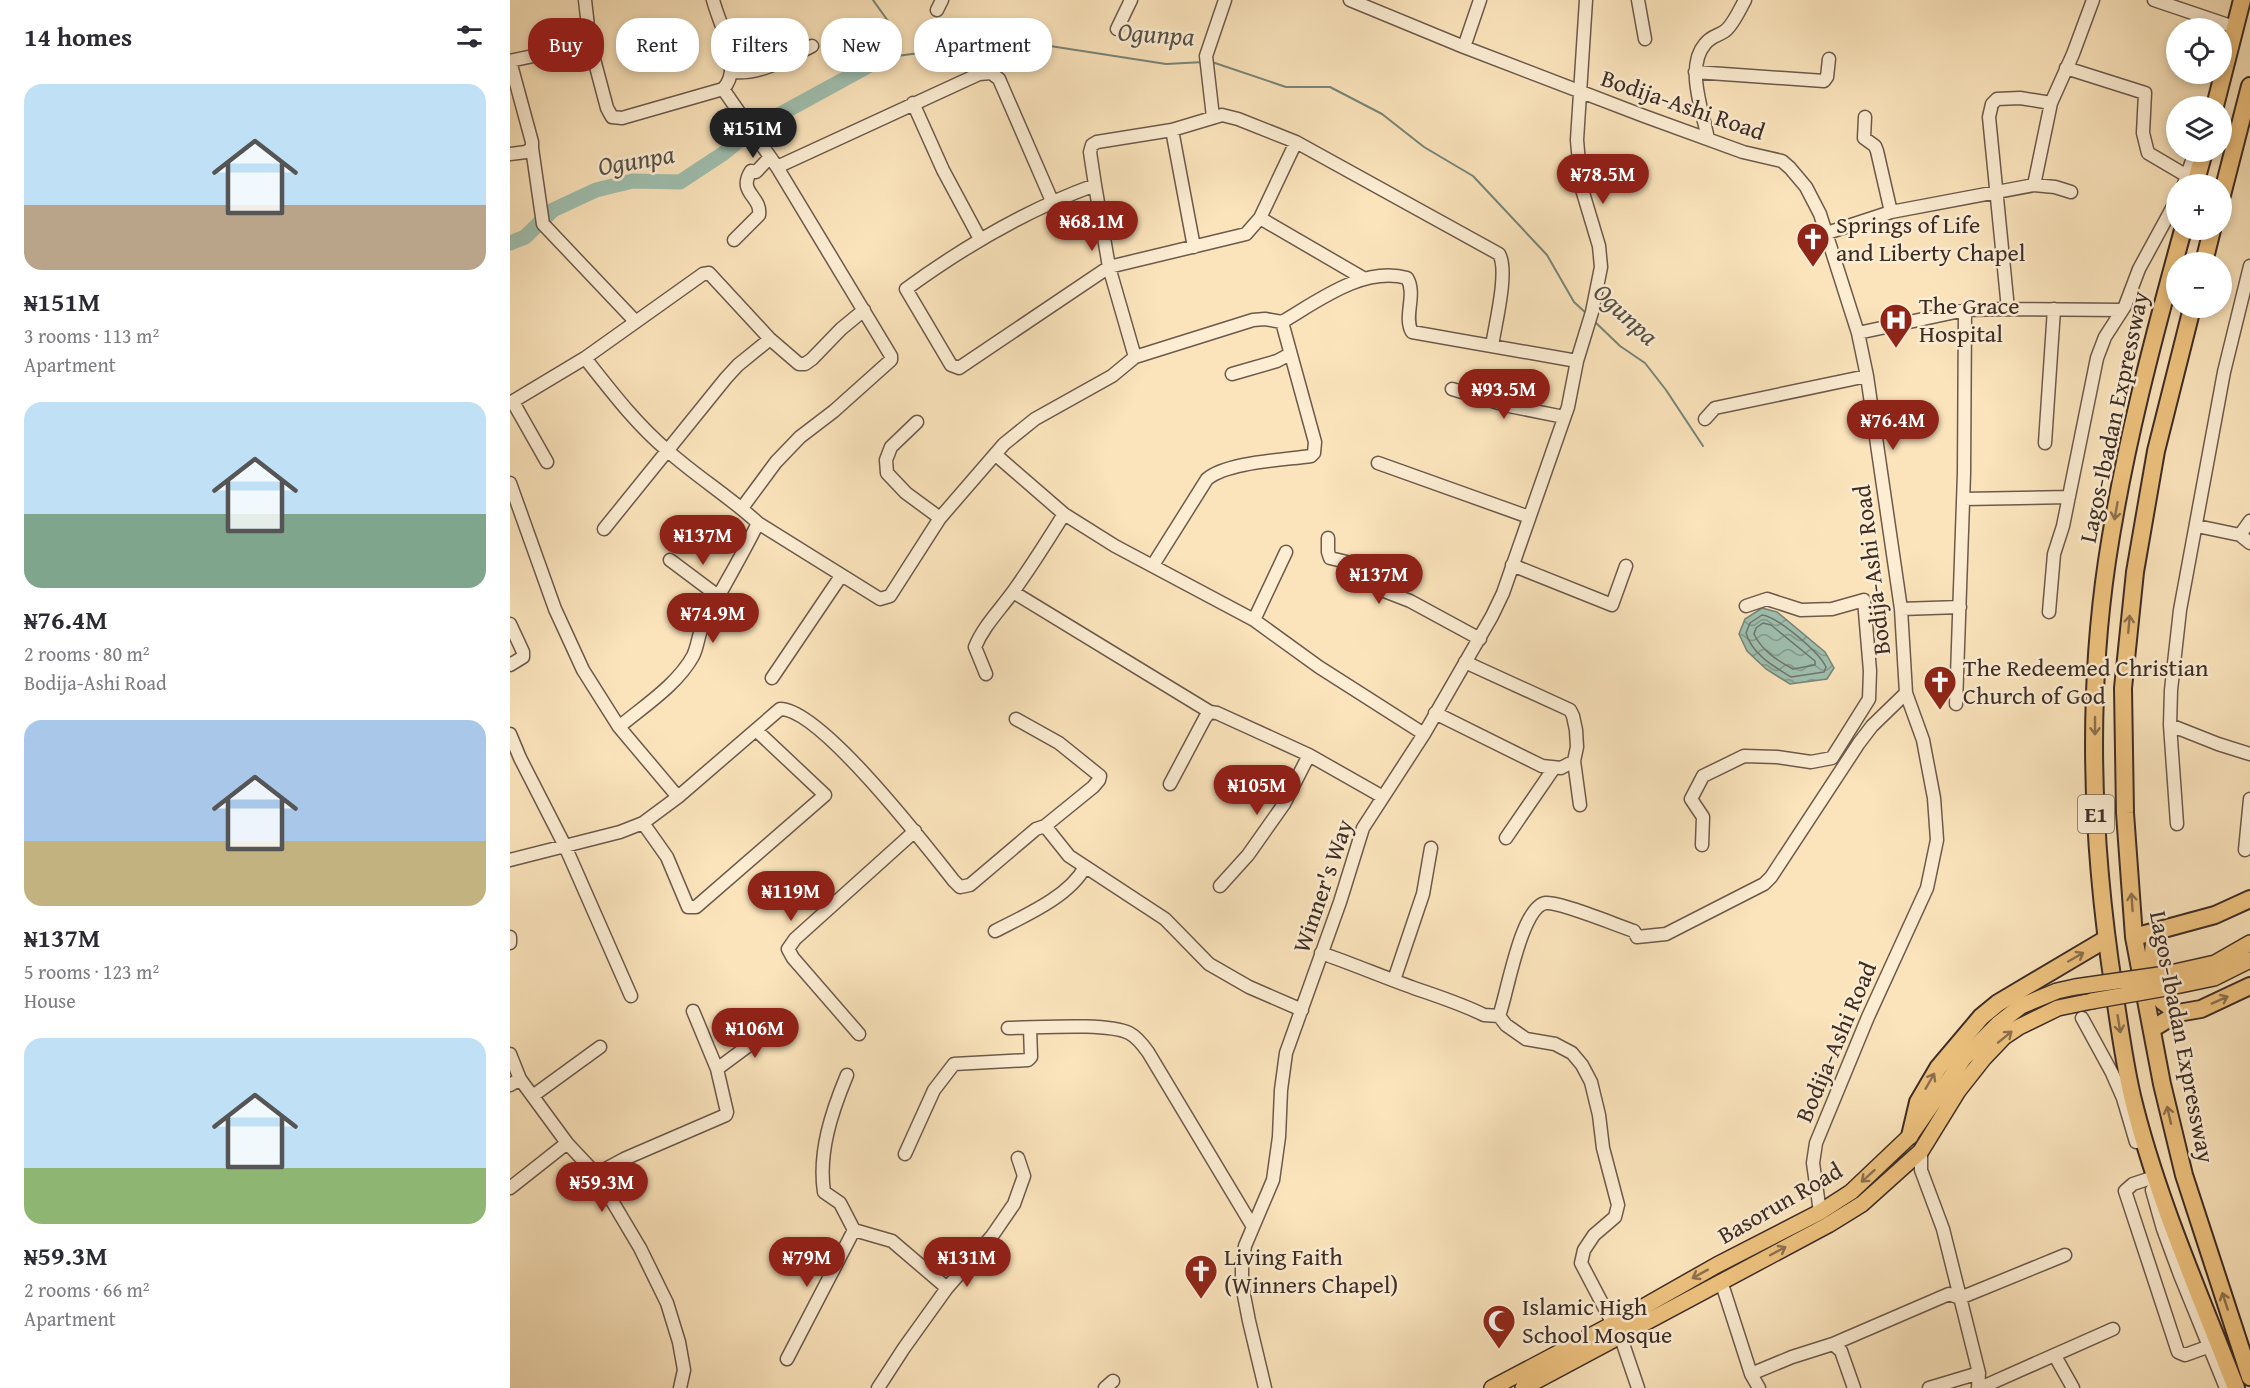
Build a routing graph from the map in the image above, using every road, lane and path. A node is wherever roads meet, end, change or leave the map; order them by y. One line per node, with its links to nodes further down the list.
1 (585, 0): 14 (street)
2 (713, 0): 15 (street)
3 (1131, 0): 18 (street)
4 (1225, 0): 36 (street)
5 (1350, 0): 21 (street, Bodija-Ashi Road)
6 (1480, 0): 21 (street)
7 (1586, 0): 32 (street, Winner's Way)
8 (1638, 0): 19 (street)
9 (1745, 0): 29 (street)
10 (2093, 0): 26 (street)
11 (2154, 0): 16 (street)
12 (2235, 0): 17 (street)
13 (2242, 0): 33 (highway)
14 (587, 18)
15 (719, 18)
16 (2207, 18)
17 (2230, 18)
18 (1117, 29)
19 (1645, 39)
20 (812, 46): 22 (street)
21 (1464, 47): 32 (street, Bodija-Ashi Road)
22 (809, 48)
23 (528, 57): 25 (street)
24 (1829, 58): 29 (street)
25 (510, 61): 41 (street)
26 (2066, 68): 35 (street); 44 (street)
27 (597, 72): 31 (street)
28 (732, 72): 31 (street)
29 (1695, 72): 39 (street)
30 (2250, 86): 45 (highway)
31 (723, 89): 43 (street)
32 (1581, 92): 39 (street, Bodija-Ashi Road); 76 (street, Winner's Way)
33 (2218, 96)
34 (914, 103): 43 (street); 50 (street); 56 (street)
35 (2051, 103): 46 (street); 49 (street)
36 (1213, 117): 38 (street); 40 (street)
37 (1865, 117): 51 (street)
38 (1172, 130): 47 (street); 58 (street)
39 (1708, 139): 54 (street, Bodija-Ashi Road)
40 (1296, 142): 52 (street); 72 (street)
41 (532, 148): 42 (street); 68 (street)
42 (510, 154)
43 (774, 162): 55 (street); 62 (street)
44 (2177, 174)
45 (2227, 174)
46 (2034, 184): 48 (street); 49 (street)
47 (1095, 185): 50 (street); 60 (street)
48 (2071, 192)
49 (1996, 193): 51 (street); 63 (street)
50 (1052, 201): 56 (street)
51 (1891, 212): 54 (street)
52 (1260, 218): 58 (street); 61 (street)
53 (2166, 219): 66 (street)
54 (1827, 233): 70 (street, Bodija-Ashi Road)
55 (734, 240)
56 (980, 240): 60 (street)
57 (2180, 240): 158 (highway, Lagos-Ibadan Expressway / E1, one-way to 158)
58 (1194, 247): 60 (street)
59 (2250, 266): 98 (street)
60 (1109, 267): 74 (street)
61 (1363, 278): 69 (street); 72 (street)
62 (864, 309): 71 (street); 92 (street)
63 (2008, 309): 64 (street); 65 (street)
64 (2054, 309): 66 (street); 84 (street)
65 (1965, 310): 70 (street); 91 (street)
66 (2122, 310): 90 (street)
67 (2190, 318): 157 (highway, Lagos-Ibadan Expressway / E1, one-way to 67)
68 (635, 321): 71 (street); 75 (street)
69 (1282, 322): 73 (street); 74 (street)
70 (1858, 333): 78 (street, Bodija-Ashi Road)
71 (770, 339): 85 (street)
72 (1492, 346): 76 (street)
73 (1290, 354): 77 (street); 105 (street)
74 (1135, 357): 86 (street)
75 (585, 358): 80 (street); 85 (street)
76 (1577, 361): 81 (street, Winner's Way)
77 (1232, 374)
78 (1868, 376): 82 (street); 113 (street, Bodija-Ashi Road)
79 (1452, 389): 81 (street)
80 (511, 402): 87 (street)
81 (1564, 417): 94 (street, Winner's Way)
82 (1705, 419)
83 (917, 422): 95 (street)
84 (2045, 443)
85 (668, 451): 92 (street); 99 (street)
86 (996, 455): 93 (street); 95 (street)
87 (547, 462)
88 (1378, 463): 94 (street)
89 (510, 483): 128 (street)
90 (2069, 497): 91 (street); 114 (street)
91 (1963, 499): 112 (street)
92 (742, 508): 97 (street)
93 (1064, 514): 105 (street); 109 (street)
94 (1529, 517): 106 (street, Winner's Way)
95 (940, 518): 108 (street)
96 (2250, 521): 100 (street)
97 (758, 523): 108 (street); 110 (street)
98 (2197, 526): 100 (street); 127 (street)
99 (604, 529)
100 (2240, 535): 102 (street)
101 (1328, 538): 117 (street)
102 (2250, 543)
103 (1286, 552): 115 (street)
104 (670, 560): 110 (street)
105 (1153, 565): 115 (street)
106 (1512, 565): 107 (street); 117 (street, Winner's Way)
107 (1626, 566)
108 (841, 576): 121 (street)
109 (1013, 592): 120 (street); 124 (street)
110 (718, 597): 128 (street)
111 (1746, 606): 146 (street)
112 (1960, 607): 113 (street); 123 (street)
113 (1900, 609): 122 (street, Bodija-Ashi Road)
114 (2049, 612)
115 (1254, 620): 131 (street)
116 (510, 624): 119 (street)
117 (1480, 639): 118 (street, Winner's Way)
118 (1465, 662): 125 (street, Winner's Way); 134 (street)
119 (510, 665)
120 (986, 674)
121 (772, 678)
122 (1906, 693): 170 (street); 191 (street, Bodija-Ashi Road)
123 (1956, 704)
124 (1210, 712): 133 (street); 136 (street)
125 (1435, 713): 131 (street, Winner's Way); 135 (street)
126 (1016, 719): 143 (street)
127 (2170, 725): 132 (street); 142 (street)
128 (620, 727): 137 (street)
129 (757, 731): 137 (street); 141 (street); 144 (street)
130 (510, 734): 147 (street)
131 (1424, 735): 138 (street, Winner's Way)
132 (2250, 754)
133 (1309, 755): 138 (street); 152 (street)
134 (1574, 761): 135 (street); 140 (street)
135 (1554, 768): 145 (street)
136 (1170, 784)
137 (678, 797): 141 (street)
138 (1383, 797): 161 (street, Winner's Way)
139 (2250, 799): 149 (street)
140 (1580, 805)
141 (643, 823): 147 (street)
142 (2176, 824)
143 (1045, 826): 144 (street); 151 (street)
144 (915, 831): 176 (street)
145 (1506, 838)
146 (1702, 845)
147 (565, 846): 150 (street); 166 (street)
148 (1431, 848): 163 (street)
149 (2245, 850)
150 (510, 860)
151 (1085, 867): 155 (street); 167 (street)
152 (1220, 886)
153 (2250, 899): 154 (highway)
154 (2159, 930): 157 (highway); 169 (highway)
155 (995, 931)
156 (510, 937): 159 (street)
157 (2134, 937): 175 (highway, Lagos-Ibadan Expressway / E1)
158 (2106, 939): 183 (highway, one-way to 158); 220 (highway, Lagos-Ibadan Expressway / E1, one-way to 220)
159 (510, 943)
160 (2250, 944): 164 (main road)
161 (1321, 953): 163 (street); 167 (street, Winner's Way)
162 (2250, 960): 164 (main road)
163 (1394, 980): 170 (street)
164 (2166, 981): 183 (main road, Basorun Road, bridge); 185 (main road, Basorun Road, one-way to 164, bridge)
165 (2250, 986): 169 (highway, one-way to 165)
166 (631, 996)
167 (1302, 1010): 192 (street, Winner's Way)
168 (693, 1011): 179 (street)
169 (2178, 1013): 175 (highway)
170 (1499, 1016): 198 (street)
171 (2082, 1017): 189 (street)
172 (775, 1026): 179 (street)
173 (1008, 1028): 174 (street)
174 (1030, 1028): 186 (street); 192 (street)
175 (2151, 1029): 206 (highway, Lagos-Ibadan Expressway / E1, one-way to 175)
176 (859, 1034)
177 (600, 1047): 182 (street)
178 (510, 1054): 181 (street)
179 (717, 1069): 188 (street)
180 (847, 1075): 193 (street)
181 (515, 1082): 182 (street)
182 (534, 1095): 184 (street)
183 (1910, 1136): 191 (main road, Basorun Road, one-way to 191)
184 (567, 1143): 188 (street); 190 (street)
185 (1921, 1151): 195 (main road, Basorun Road, one-way to 185); 197 (street)
186 (905, 1154)
187 (1018, 1158): 196 (street)
188 (596, 1174): 208 (street)
189 (2148, 1179): 201 (street); 201 (street)
190 (510, 1188)
191 (1820, 1212): 198 (main road, Basorun Road, one-way to 198)
192 (1253, 1227): 210 (street, Winner's Way)
193 (854, 1230): 196 (street); 203 (street)
194 (2065, 1255): 197 (street)
195 (1720, 1281): 198 (main road, Basorun Road); 205 (street)
196 (947, 1288): 209 (street)
197 (1960, 1298): 200 (street); 204 (street)
198 (1616, 1329): 207 (main road, Basorun Road); 212 (main road, Basorun Road); 213 (street)
199 (2113, 1329): 202 (street)
200 (1833, 1344): 205 (street); 215 (street)
201 (2210, 1346): 219 (street)
202 (2055, 1356): 217 (street); 218 (street)
203 (787, 1359)
204 (1979, 1373): 216 (street); 217 (street)
205 (1751, 1374): 214 (street)
206 (2250, 1377)
207 (1511, 1383): 211 (main road, Basorun Road)
208 (680, 1388)
209 (878, 1388)
210 (1265, 1388)
211 (1492, 1388)
212 (1523, 1388)
213 (1638, 1388)
214 (1759, 1388)
215 (1854, 1388)
216 (1929, 1388)
217 (1979, 1388)
218 (2073, 1388)
219 (2226, 1388)
220 (2236, 1388)

